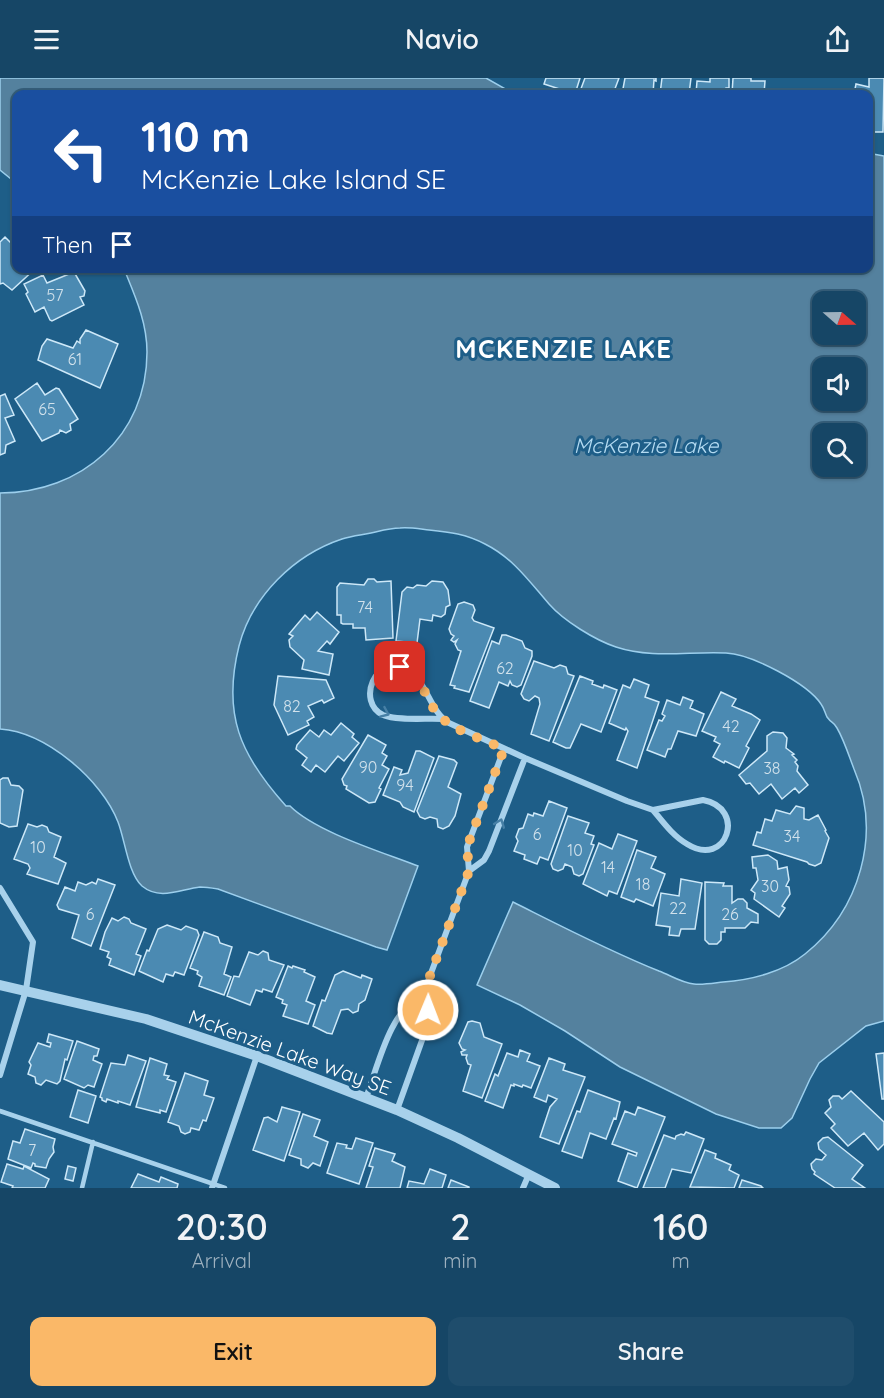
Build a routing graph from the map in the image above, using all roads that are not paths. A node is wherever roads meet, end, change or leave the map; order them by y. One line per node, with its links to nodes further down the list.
1 (443, 719): 1 (street, one-way to 1); 2 (street)
2 (504, 749): 3 (street); 5 (street)
3 (525, 758): 4 (street); 5 (street, one-way to 3)
4 (653, 810): 4 (street)
5 (469, 871): 9 (street)
6 (0, 888): 8 (street)
7 (0, 985): 8 (street, McKenzie Lake Way SE)
8 (26, 990): 10 (street, McKenzie Lake Way SE); 11 (street)
9 (424, 992): 12 (street); 13 (street)
10 (257, 1056): 12 (street, McKenzie Lake Way SE); 17 (street)
11 (0, 1075)
12 (366, 1098): 13 (street, McKenzie Lake Way SE)
13 (397, 1110): 16 (street, McKenzie Lake Way SE)
14 (0, 1112): 15 (lane)
15 (93, 1142): 17 (lane); 18 (lane)
16 (530, 1174): 20 (street); 21 (street, McKenzie Lake Way SE)
17 (213, 1186): 19 (lane)
18 (82, 1188)
19 (225, 1188)
20 (523, 1188)
21 (555, 1188)

